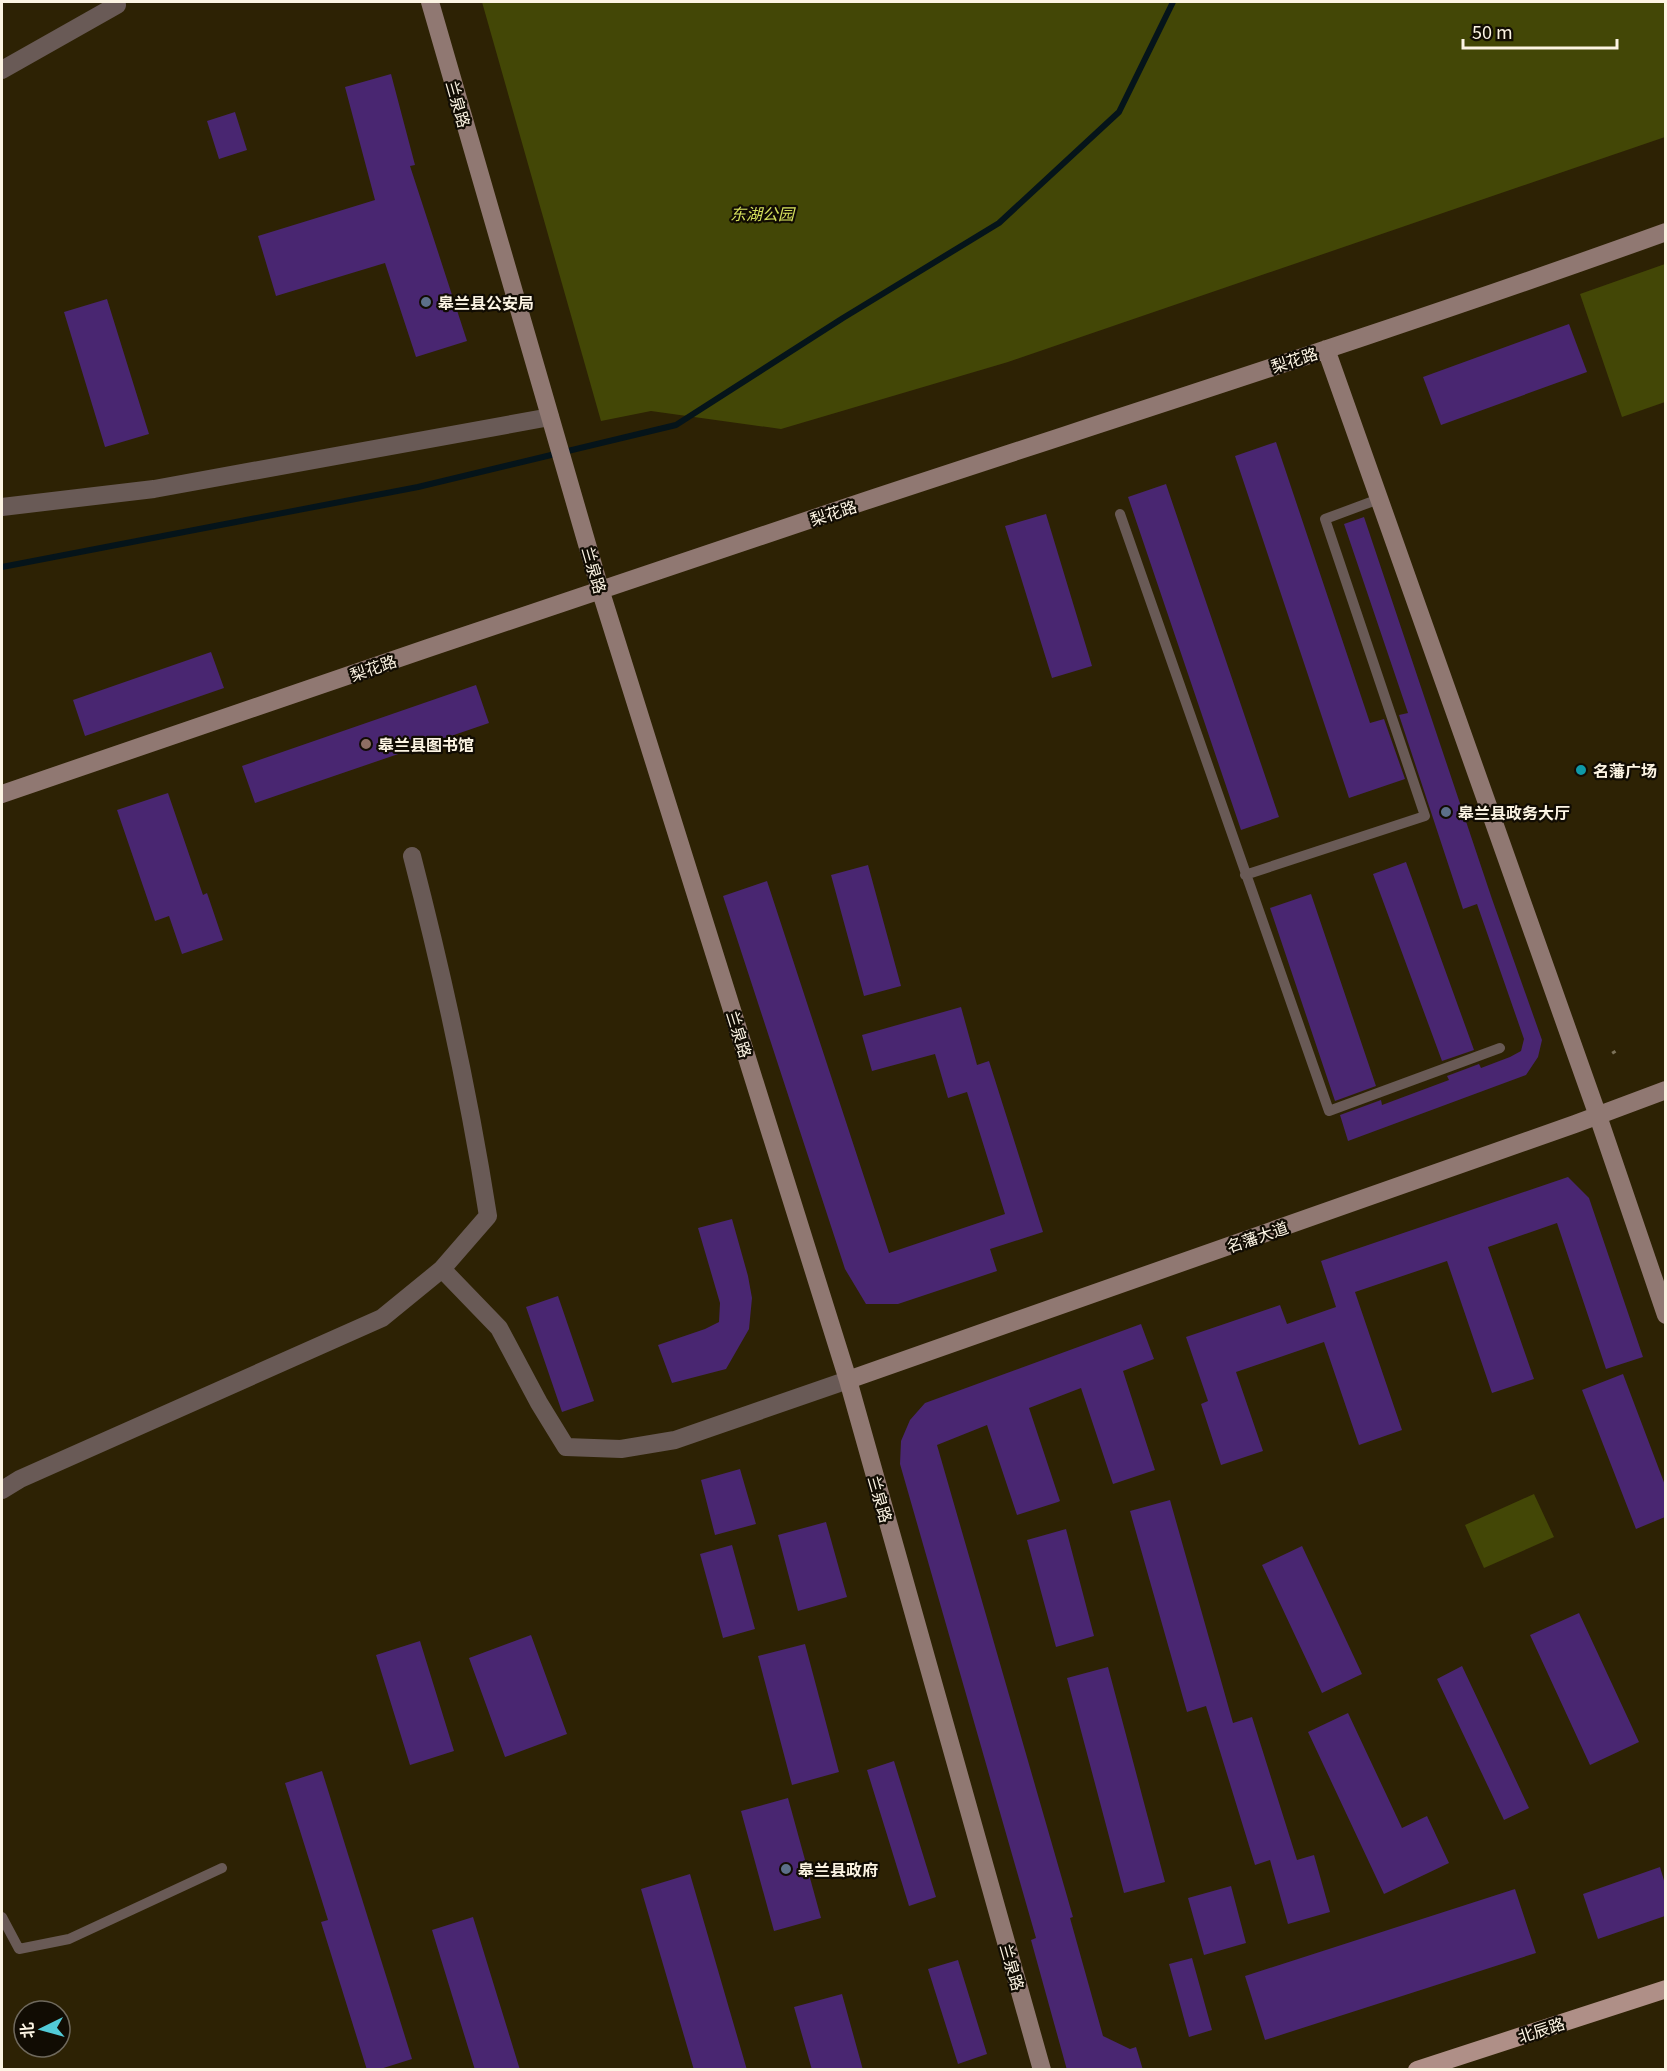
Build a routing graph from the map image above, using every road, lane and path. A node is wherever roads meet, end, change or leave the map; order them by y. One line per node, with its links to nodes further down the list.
1 (116, 2): 3 (street)
2 (430, 2): 6 (street, 兰泉路)
3 (2, 70)
4 (1665, 232): 5 (street, 梨花路)
5 (1326, 349): 7 (street); 10 (street, 梨花路)
6 (550, 417): 8 (street); 10 (street, 兰泉路)
7 (1379, 499): 13 (lane); 16 (street)
8 (2, 507)
9 (1120, 514): 13 (lane)
10 (600, 589): 11 (street, 梨花路); 19 (street, 兰泉路)
11 (2, 794)
12 (412, 856): 17 (street)
13 (1245, 875): 14 (lane)
14 (1500, 1048)
15 (1665, 1090): 16 (street, 名藩大道)
16 (1598, 1116): 18 (street); 19 (street, 名藩大道)
17 (442, 1269): 19 (street); 20 (street)
18 (1665, 1315)
19 (848, 1380): 24 (street, 兰泉路)
20 (2, 1490)
21 (222, 1868): 22 (lane)
22 (2, 1917)
23 (1665, 1989): 25 (main road, 北辰路)
24 (1042, 2070)
25 (1417, 2070)

